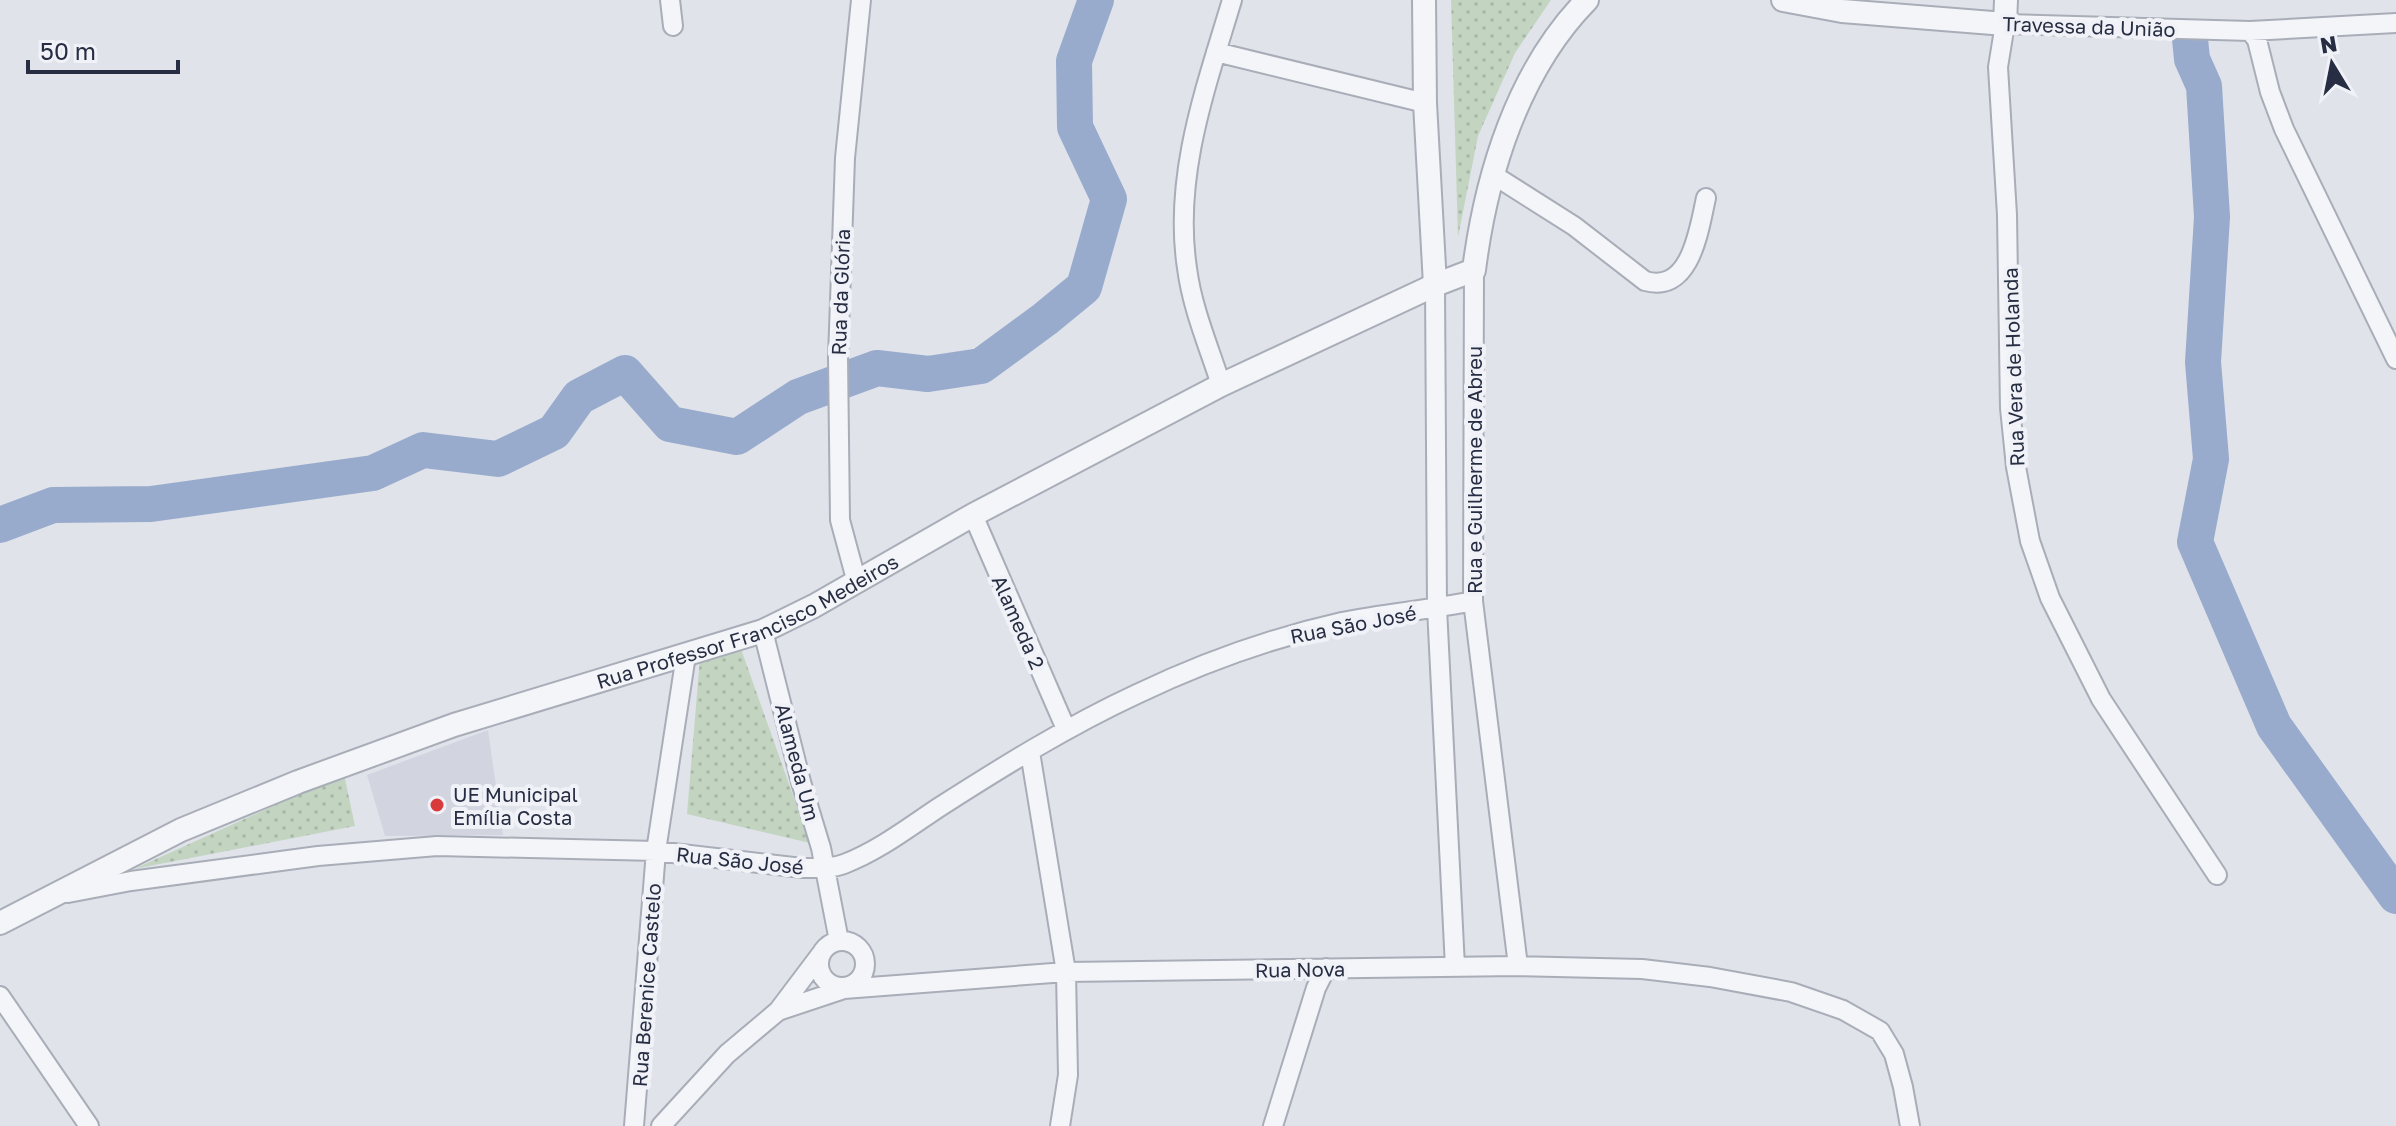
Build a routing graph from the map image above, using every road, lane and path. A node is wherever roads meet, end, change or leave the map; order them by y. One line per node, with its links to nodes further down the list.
1 (670, 0): 10 (street)
2 (861, 0): 21 (street, Rua da Glória)
3 (1232, 0): 12 (street)
4 (1424, 0): 13 (street, Rua e Guilherme de Abreu)
5 (1587, 0): 14 (street, Rua e Guilherme de Abreu)
6 (1783, 0): 9 (street, Travessa da União)
7 (2006, 0): 9 (street, Rua Vera de Holanda)
8 (2396, 23): 11 (street, Travessa da União)
9 (2005, 24): 11 (street, Travessa da União); 30 (street, Rua Vera de Holanda)
10 (673, 26)
11 (2250, 31): 18 (street)
12 (1216, 52): 13 (street); 19 (street)
13 (1425, 103): 17 (street, Rua e Guilherme de Abreu)
14 (1492, 174): 15 (street); 16 (street, Rua e Guilherme de Abreu)
15 (1706, 198)
16 (1474, 270): 17 (street, Rua Professor Francisco Medeiros); 22 (street, Rua e Guilherme de Abreu)
17 (1435, 285): 19 (street, Rua Professor Francisco Medeiros); 23 (street, Rua e Guilherme de Abreu)
18 (2396, 359)
19 (1221, 385): 20 (street, Rua Professor Francisco Medeiros)
20 (973, 515): 21 (street, Rua Professor Francisco Medeiros); 26 (street, Alameda 2)
21 (857, 583): 24 (street, Rua Professor Francisco Medeiros)
22 (1473, 601): 23 (street, Rua São José); 36 (street, Rua e Guilherme de Abreu)
23 (1437, 608): 26 (street, Rua São José); 37 (street, Rua e Guilherme de Abreu)
24 (763, 631): 25 (street, Rua Professor Francisco Medeiros); 29 (street, Alameda Um)
25 (686, 655): 28 (street, Rua Berenice Castelo); 31 (street, Rua Professor Francisco Medeiros)
26 (1066, 729): 27 (street, Rua São José)
27 (1030, 752): 29 (street, Rua São José); 39 (street)
28 (656, 851): 29 (street, Rua São José); 31 (street, Rua São José); 45 (street, Rua Berenice Castelo)
29 (824, 868): 33 (street, Alameda Um)
30 (2217, 875)
31 (45, 898): 32 (street, Rua Professor Francisco Medeiros)
32 (0, 923)
33 (839, 941): 34 (street); 35 (street)
34 (821, 954): 41 (street); 43 (street)
35 (864, 955): 40 (street); 41 (street)
36 (1518, 966): 37 (street, Rua Nova); 49 (street, Rua Nova)
37 (1455, 967): 38 (street, Rua Nova)
38 (1326, 968): 39 (street, Rua Nova); 48 (street)
39 (1066, 972): 40 (street, Rua Nova); 47 (street)
40 (887, 986): 41 (street, Rua Nova)
41 (844, 989): 43 (street, Rua Nova)
42 (0, 996): 44 (street)
43 (778, 1011): 46 (street, Rua Nova)
44 (89, 1126)
45 (634, 1126)
46 (661, 1126)
47 (1060, 1126)
48 (1273, 1126)
49 (1910, 1126)

